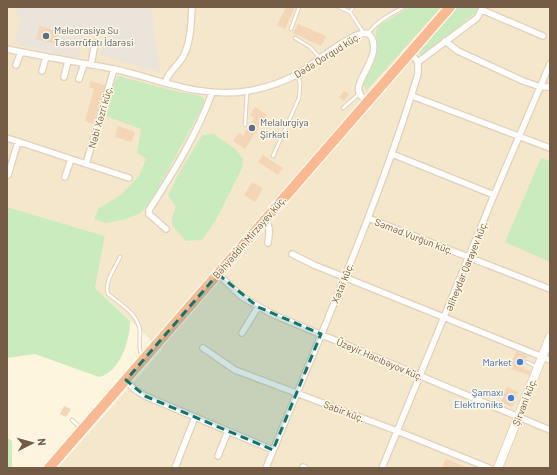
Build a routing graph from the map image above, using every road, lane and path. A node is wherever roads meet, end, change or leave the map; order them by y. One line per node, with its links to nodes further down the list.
1 (192, 7): 31 (street)
2 (300, 7): 9 (lane)
3 (339, 7): 8 (lane)
4 (353, 7): 8 (lane)
5 (404, 7): 10 (lane)
6 (450, 7): 17 (highway, Bəhyəddin Mirzəyev küç.)
7 (482, 8): 11 (street); 13 (street)
8 (350, 12): 10 (lane)
9 (291, 28)
10 (366, 33): 19 (street, Dədə Qorqud küç.); 36 (street, Dədə Qorqud küç.)
11 (543, 36)
12 (295, 38): 19 (lane)
13 (445, 41): 21 (street); 32 (street)
14 (95, 43): 25 (street)
15 (7, 49): 16 (street, Dədə Qorqud küç.)
16 (20, 52): 18 (street, Dədə Qorqud küç.); 22 (street)
17 (410, 53): 21 (street); 38 (highway, Bəhyəddin Mirzəyev küç.)
18 (46, 57): 20 (street, Dədə Qorqud küç.); 27 (street)
19 (320, 58): 28 (street, Dədə Qorqud küç.)
20 (68, 61): 23 (street, Dədə Qorqud küç.); 29 (street)
21 (418, 62): 37 (street, Xətai küç.)
22 (16, 64)
23 (84, 64): 25 (street, Dədə Qorqud küç.); 30 (street)
24 (550, 64): 32 (street, Əliheydər Qarayev küç.)
25 (90, 65): 26 (street, Dədə Qorqud küç.)
26 (114, 69): 31 (street, Dədə Qorqud küç.); 48 (street, Nəbi Xəzri küç.)
27 (42, 71)
28 (298, 74): 34 (street, Dədə Qorqud küç.); 46 (lane)
29 (64, 77)
30 (79, 79)
31 (164, 83): 35 (street, Dədə Qorqud küç.)
32 (541, 86): 33 (street); 41 (street, Əliheydər Qarayev küç.)
33 (550, 87)
34 (247, 91): 35 (street, Dədə Qorqud küç.); 40 (lane)
35 (212, 93): 55 (street)
36 (360, 94): 38 (street); 39 (lane)
37 (412, 96): 41 (street); 45 (street, Xətai küç.)
38 (367, 101): 54 (highway, Bəhyəddin Mirzəyev küç.)
39 (343, 108)
40 (245, 125)
41 (520, 137): 44 (street); 52 (street, Əliheydər Qarayev küç.)
42 (7, 138): 43 (street)
43 (18, 142): 47 (street); 49 (street)
44 (550, 148)
45 (392, 154): 52 (street); 53 (street, Xətai küç.)
46 (273, 156)
47 (71, 159): 48 (street); 50 (street)
48 (86, 164): 51 (street)
49 (8, 176)
50 (65, 177)
51 (129, 178)
52 (494, 195): 59 (street, Əliheydər Qarayev küç.)
53 (368, 218): 59 (street, Səməd Vurğun küç.); 61 (street, Xətai küç.)
54 (265, 220): 56 (street); 60 (highway, Bəhyəddin Mirzəyev küç.)
55 (166, 229)
56 (268, 243)
57 (292, 254): 61 (street)
58 (120, 257): 69 (lane)
59 (470, 257): 62 (street, Səməd Vurğun küç.); 64 (street, Əliheydər Qarayev küç.)
60 (218, 274): 63 (street, Üzeyir Hacıbəyov küç.); 69 (highway, Bəhyəddin Mirzəyev küç.)
61 (344, 277): 64 (street); 66 (street, Xətai küç.)
62 (550, 289)
63 (258, 307): 65 (street); 66 (street, Üzeyir Hacıbəyov küç.)
64 (444, 318): 70 (street); 73 (street, Əliheydər Qarayev küç.)
65 (242, 333)
66 (321, 334): 73 (street, Üzeyir Hacıbəyov küç.); 75 (street, Xətai küç.)
67 (550, 337): 70 (main road, Şirvani küç.)
68 (203, 348): 75 (street, Sabir küç.)
69 (144, 358): 74 (highway, Bəhyəddin Mirzəyev küç.)
70 (546, 358): 72 (main road, Şirvani küç.)
71 (527, 362): 72 (lane)
72 (538, 367): 77 (main road, Şirvani küç.)
73 (420, 376): 77 (street, Üzeyir Hacıbəyov küç.); 82 (street, Əliheydər Qarayev küç.)
74 (126, 380): 76 (street); 79 (highway, Bəhyəddin Mirzəyev küç.)
75 (297, 392): 82 (street, Sabir küç.); 83 (street, Xətai küç.)
76 (195, 417): 81 (street); 86 (street)
77 (518, 417): 80 (street, Üzeyir Hacıbəyov küç.); 90 (main road, Şirvani küç.)
78 (72, 420): 79 (lane)
79 (83, 429): 85 (highway, Bəhyəddin Mirzəyev küç.)
80 (550, 430)
81 (228, 431): 83 (street); 84 (street)
82 (397, 431): 88 (street, Əliheydər Qarayev küç.); 89 (street, Sabir küç.)
83 (274, 450): 87 (street, Xətai küç.)
84 (218, 456)
85 (50, 468)
86 (175, 468)
87 (266, 468)
88 (382, 468)
89 (489, 468)
90 (498, 468)

